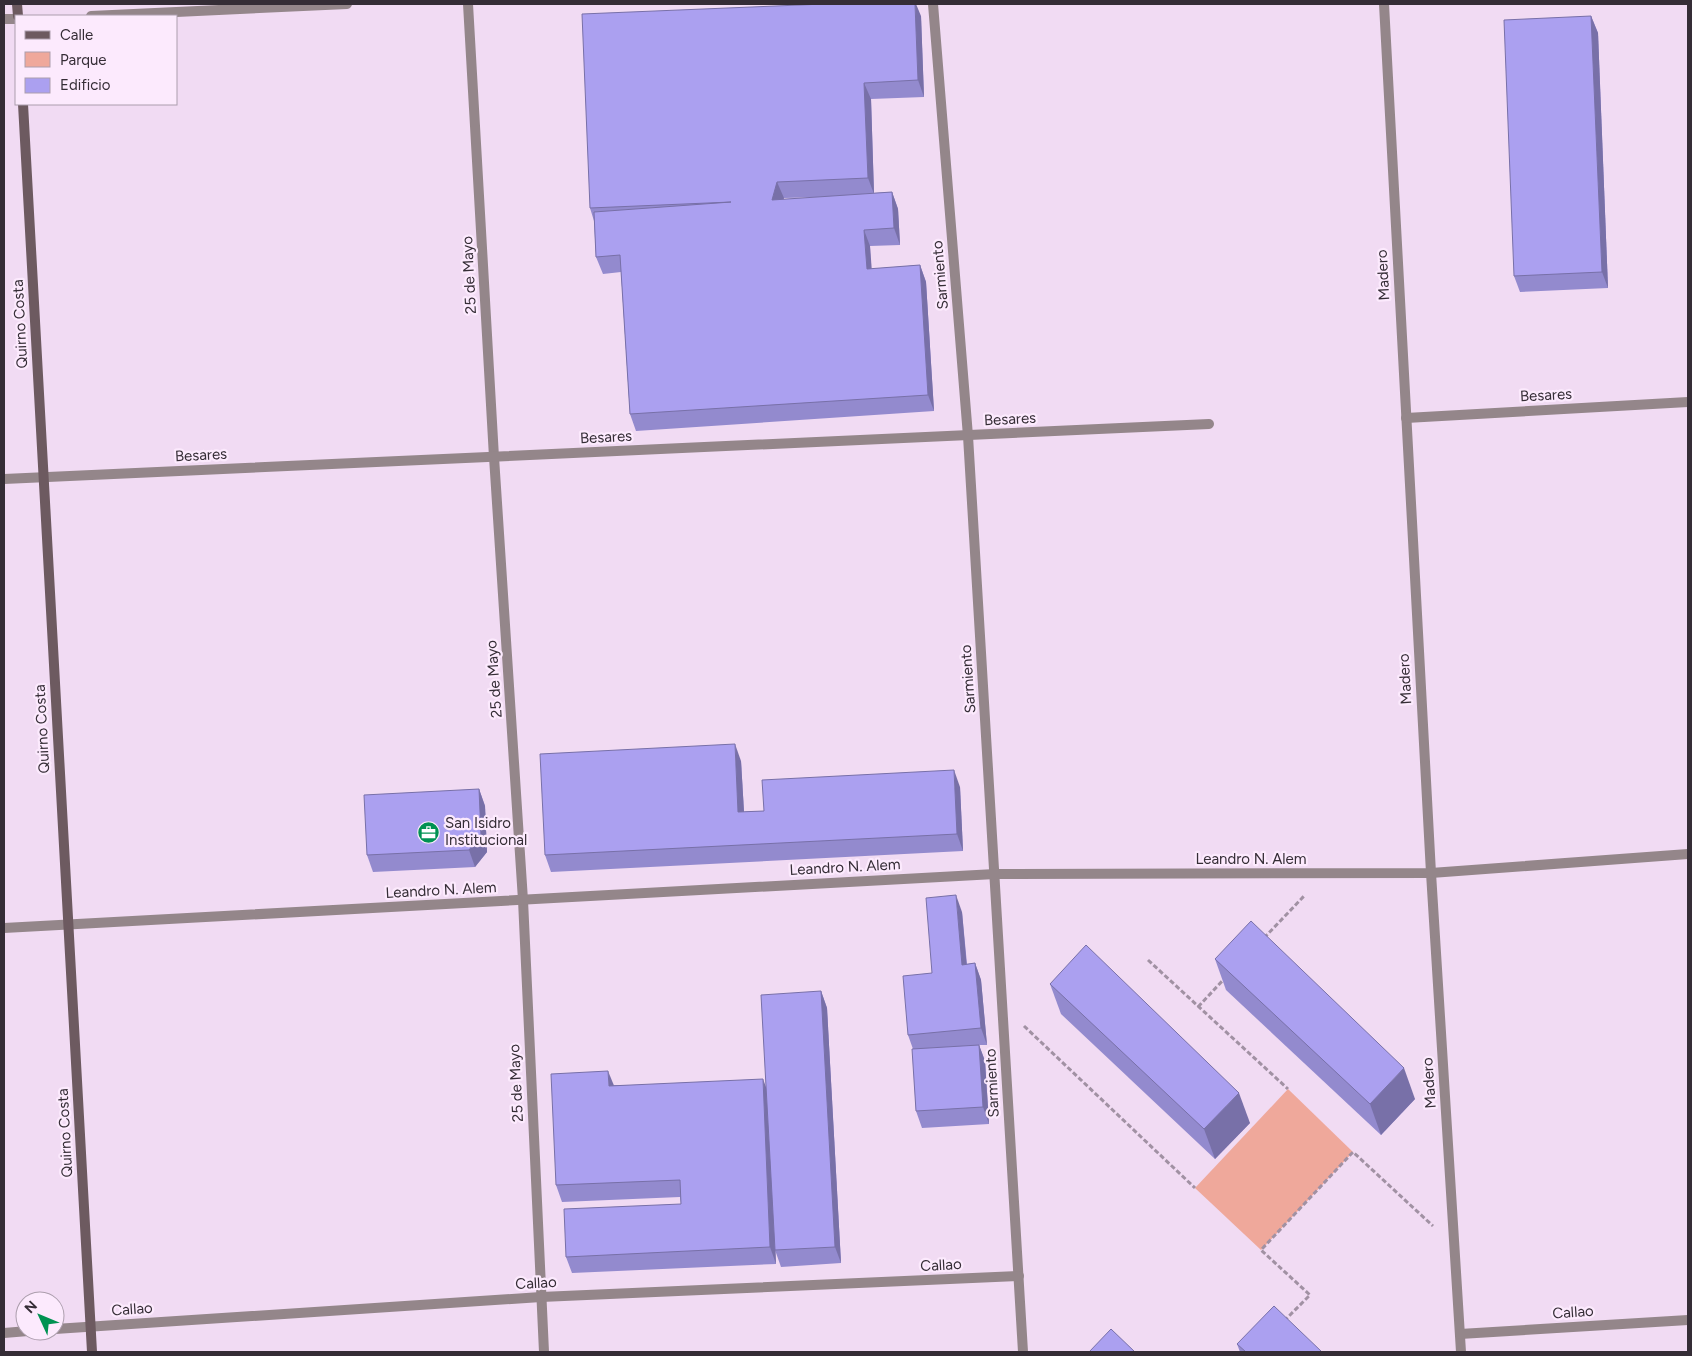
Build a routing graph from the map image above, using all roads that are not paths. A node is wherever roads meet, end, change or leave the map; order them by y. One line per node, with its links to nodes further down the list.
1 (347, 4): 5 (street)
2 (468, 4): 11 (street, 25 de Mayo)
3 (934, 4): 10 (street, Sarmiento)
4 (1384, 4): 8 (street, Madero)
5 (112, 15)
6 (23, 105): 12 (street, Quirno Costa)
7 (1688, 402): 8 (street, Besares)
8 (1406, 418): 15 (street, Madero)
9 (1209, 424): 10 (street, Besares)
10 (968, 436): 11 (street, Besares); 16 (street, Sarmiento)
11 (494, 457): 12 (street, Besares); 17 (street, 25 de Mayo)
12 (44, 478): 13 (street, Besares); 18 (street, Quirno Costa)
13 (4, 479)
14 (1688, 854): 15 (street, Leandro N. Alem)
15 (1431, 873): 16 (street, Leandro N. Alem); 25 (street, Madero)
16 (995, 874): 17 (street, Leandro N. Alem); 20 (street, Sarmiento)
17 (523, 900): 18 (street, Leandro N. Alem); 21 (street, 25 de Mayo)
18 (68, 925): 19 (street, Leandro N. Alem); 23 (street, Quirno Costa)
19 (4, 928)
20 (1019, 1276): 21 (street, Callao); 28 (street, Sarmiento)
21 (542, 1297): 23 (street, Callao); 27 (street, 25 de Mayo)
22 (1688, 1320): 25 (street, Callao)
23 (91, 1327): 24 (street, Callao); 26 (street, Quirno Costa)
24 (65, 1328)
25 (1460, 1334): 29 (street, Madero)
26 (92, 1352)
27 (544, 1352)
28 (1023, 1352)
29 (1461, 1352)

